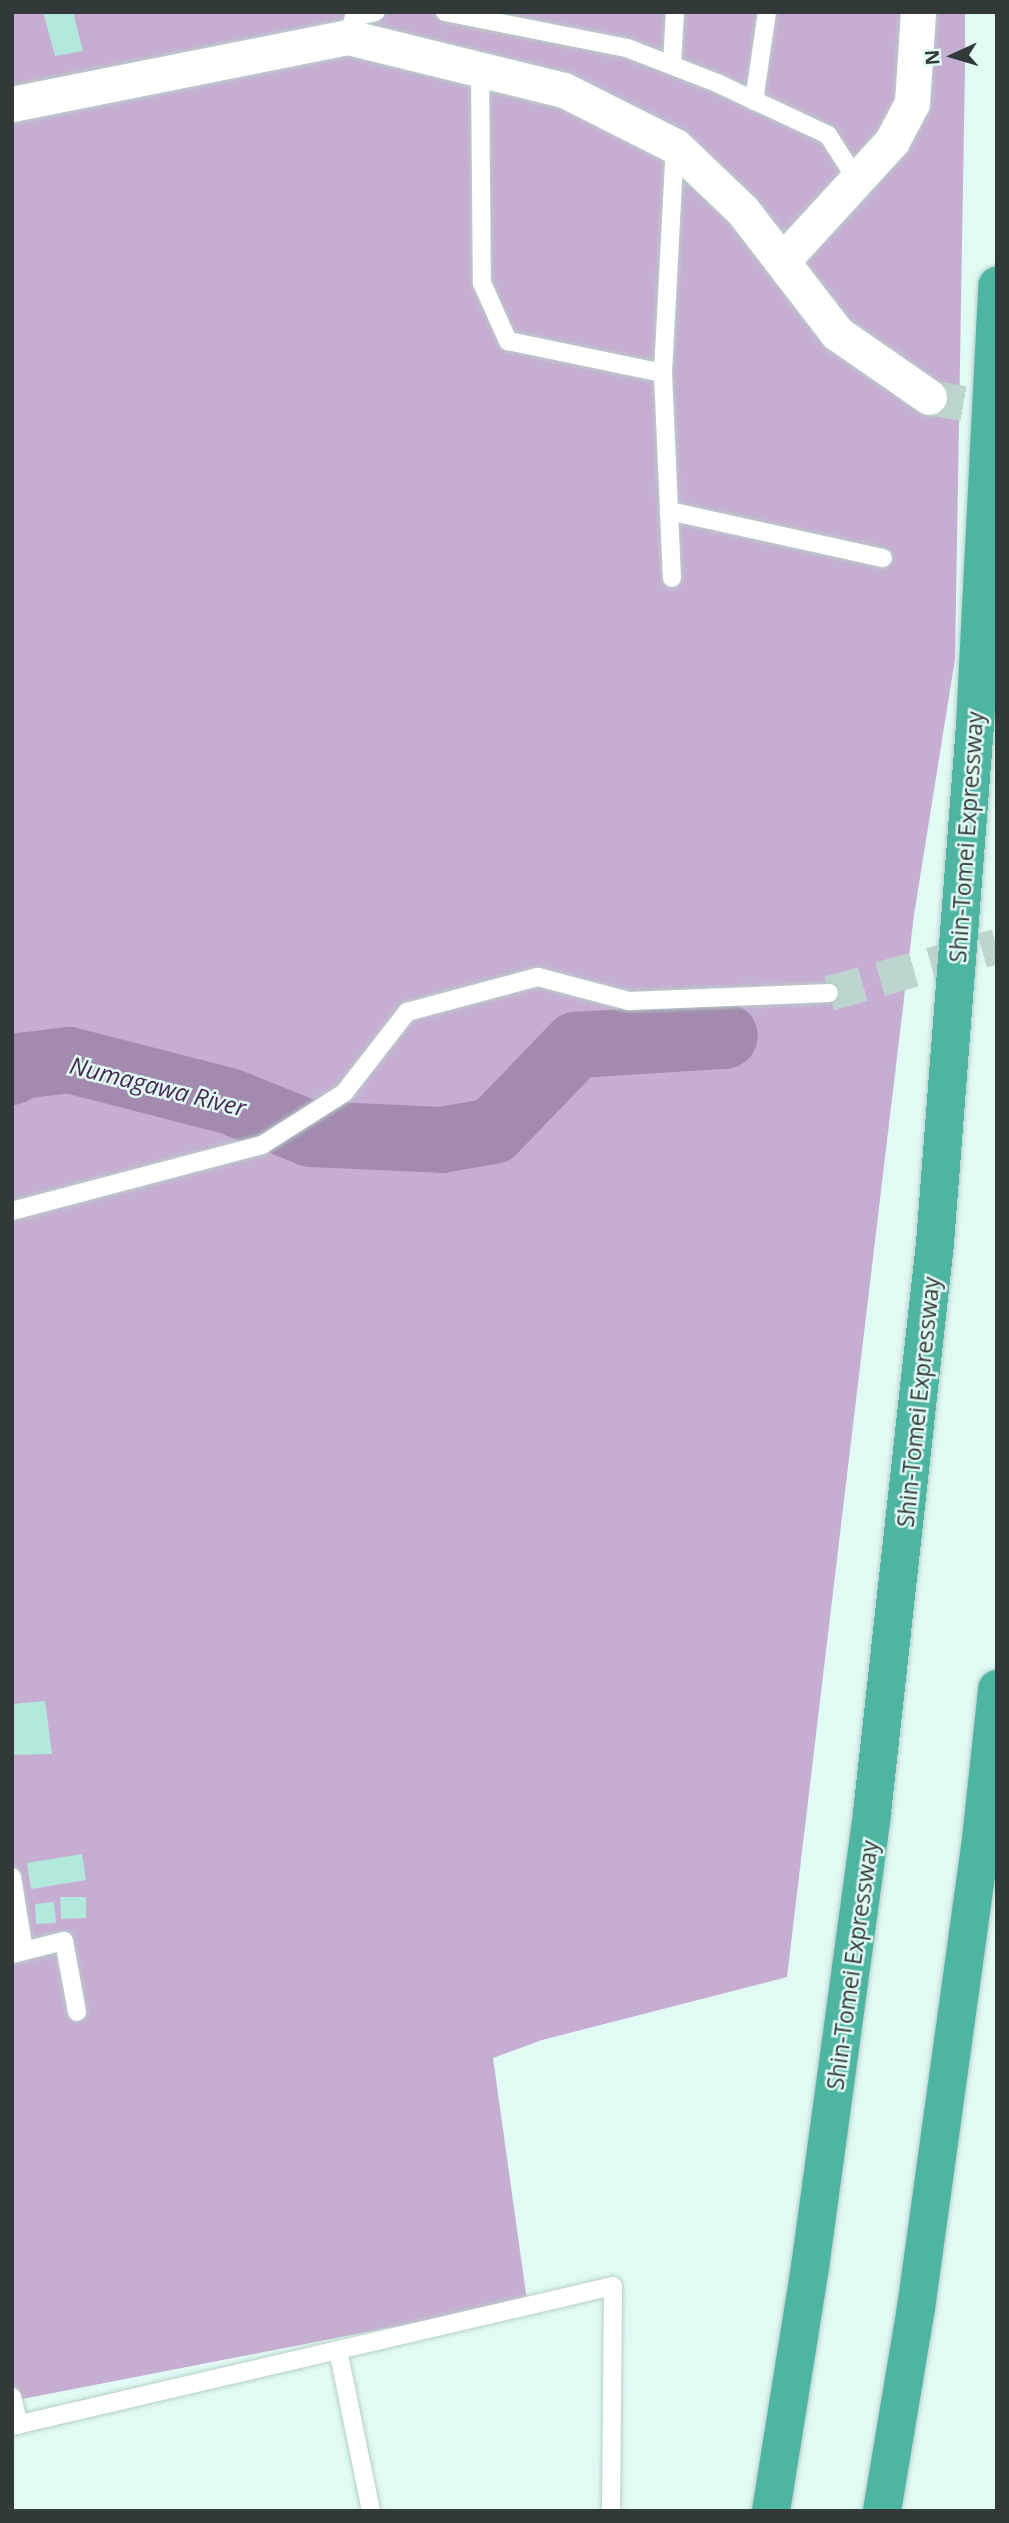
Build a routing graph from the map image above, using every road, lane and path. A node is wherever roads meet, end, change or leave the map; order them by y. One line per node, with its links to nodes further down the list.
1 (376, 12): 6 (lane)
2 (445, 12): 7 (lane)
3 (675, 12): 7 (lane)
4 (767, 12): 9 (lane)
5 (918, 12): 12 (street)
6 (344, 24): 8 (street); 10 (street)
7 (672, 65): 9 (lane)
8 (480, 69): 11 (street); 15 (lane)
9 (754, 101): 12 (lane)
10 (12, 104)
11 (675, 146): 13 (street); 15 (lane)
12 (858, 182): 13 (street)
13 (784, 259): 16 (street)
14 (997, 286): 31 (highway, Shin-Tomei Expressway)
15 (663, 373): 17 (lane)
16 (929, 397)
17 (669, 511): 18 (lane); 19 (lane)
18 (883, 558)
19 (672, 578)
20 (829, 993): 21 (lane)
21 (12, 1211)
22 (997, 1689): 32 (highway)
23 (12, 1877): 24 (lane)
24 (18, 1953): 25 (lane)
25 (77, 2012)
26 (338, 2350): 28 (lane); 29 (lane); 30 (lane)
27 (12, 2397): 28 (lane)
28 (16, 2425)
29 (371, 2511)
30 (611, 2511)
31 (771, 2511)
32 (882, 2511)

